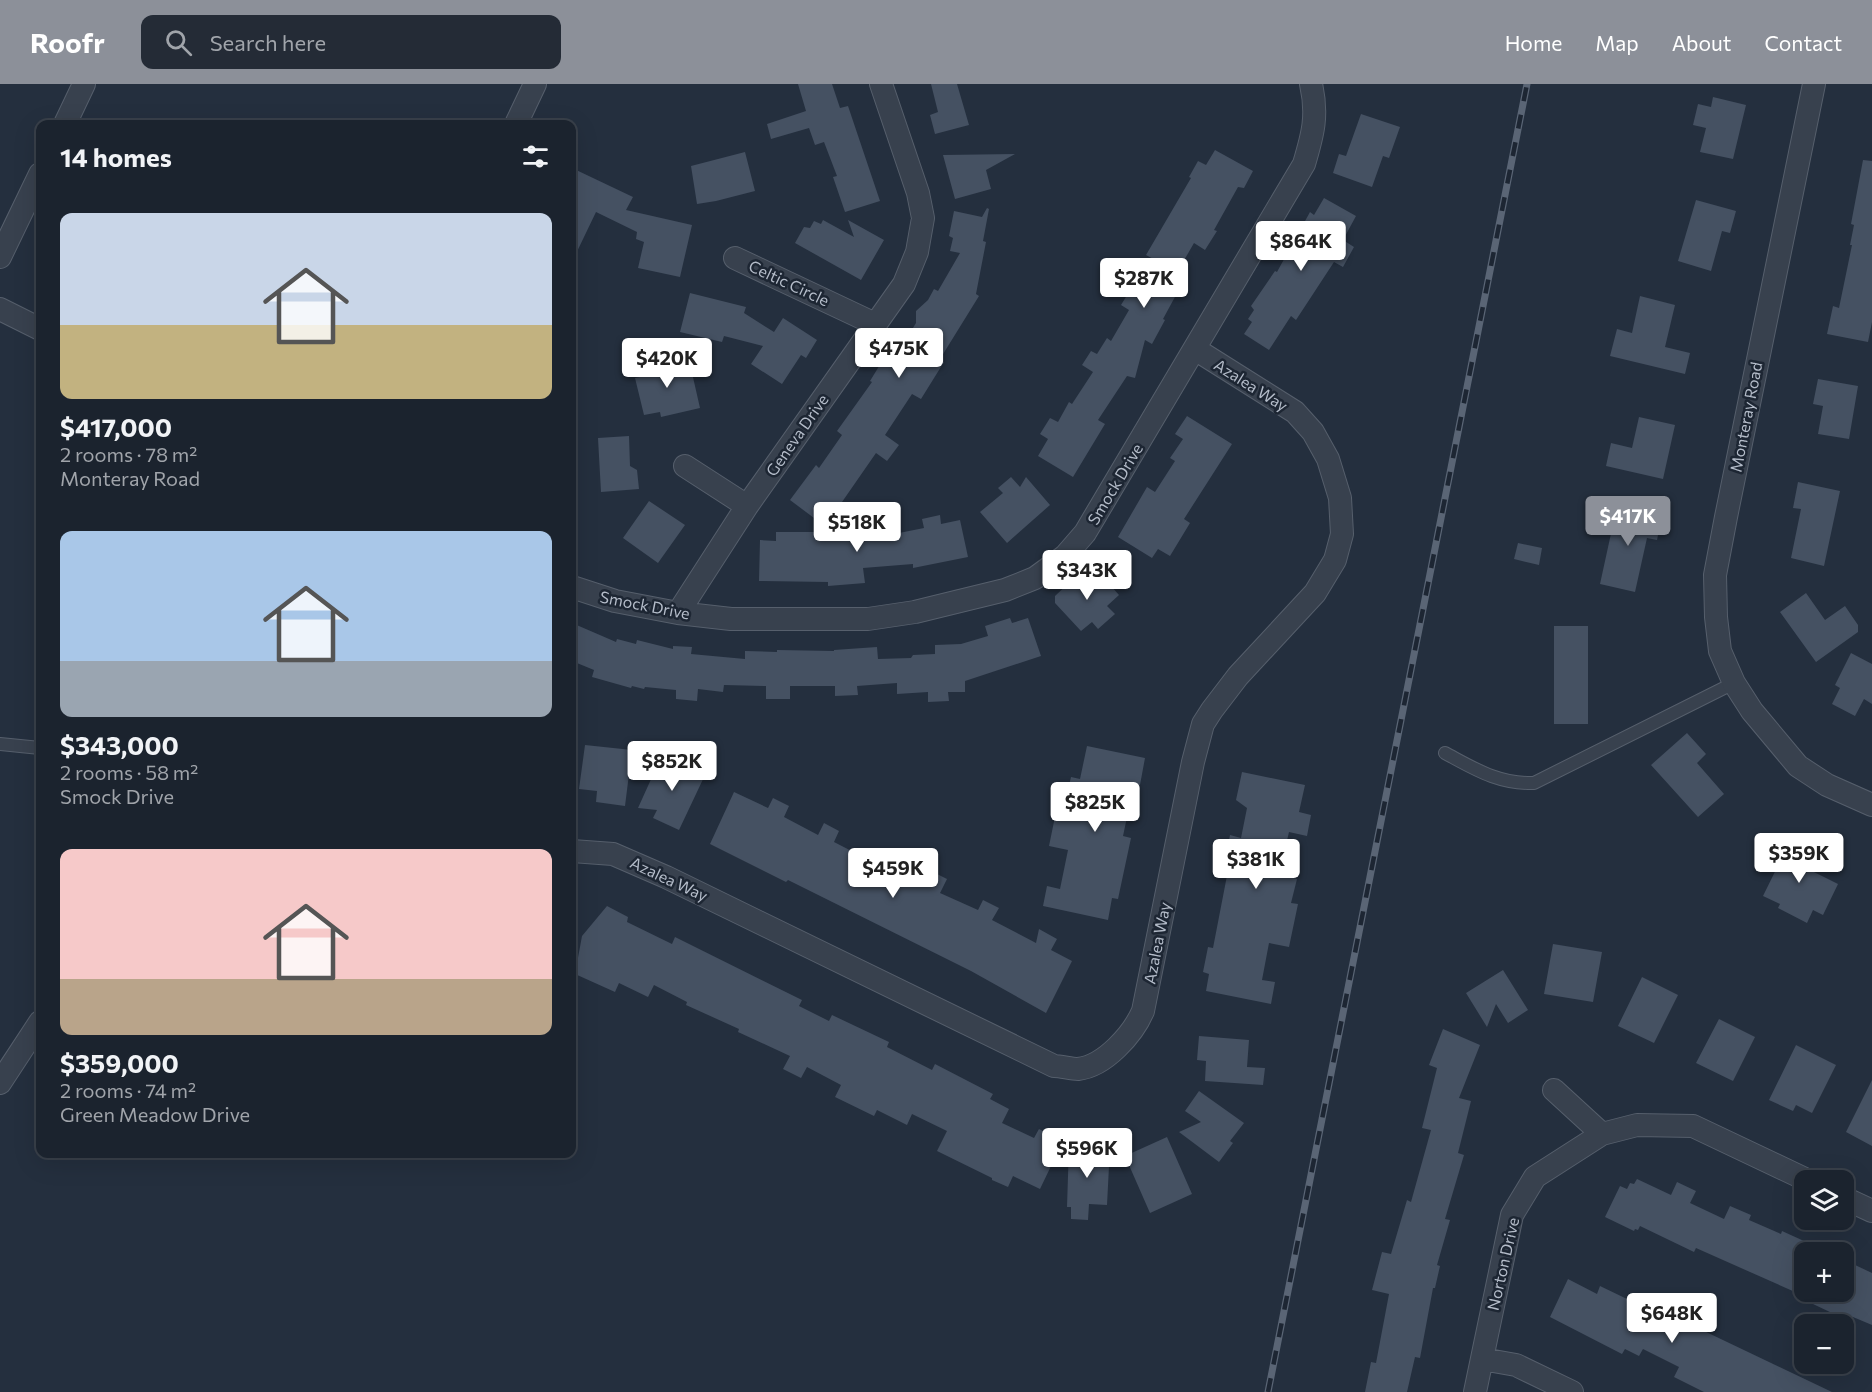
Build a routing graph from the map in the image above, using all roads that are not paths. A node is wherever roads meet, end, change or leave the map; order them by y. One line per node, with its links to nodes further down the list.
1 (84, 84): 6 (street)
2 (536, 84): 7 (street)
3 (881, 84): 13 (street, Geneva Drive)
4 (1311, 84): 15 (street, Smock Drive)
5 (1814, 84): 20 (street, Monteray Road)
6 (67, 120)
7 (518, 120)
8 (36, 181): 9 (street)
9 (5, 234): 10 (street)
10 (0, 257)
11 (735, 258): 13 (street, Celtic Circle)
12 (0, 309): 14 (street)
13 (875, 324): 17 (street, Geneva Drive)
14 (36, 327)
15 (1195, 349): 19 (street, Smock Drive); 25 (street, Azalea Way)
16 (685, 466): 17 (street)
17 (747, 506): 19 (street, Geneva Drive)
18 (576, 588): 19 (street, Smock Drive)
19 (678, 613)
20 (1734, 683): 23 (lane); 24 (street, Monteray Road)
21 (0, 744): 22 (lane)
22 (36, 748)
23 (1445, 753)
24 (1872, 805)
25 (576, 851)
26 (36, 1028): 27 (street)
27 (0, 1083)
28 (1554, 1090): 29 (street)
29 (1602, 1134): 30 (street, Norton Drive); 33 (street, Norton Drive)
30 (1794, 1173)
31 (1854, 1203): 32 (street)
32 (1872, 1211)
33 (1482, 1359): 34 (street, Norton Drive); 35 (street)
34 (1475, 1392)
35 (1572, 1392)

